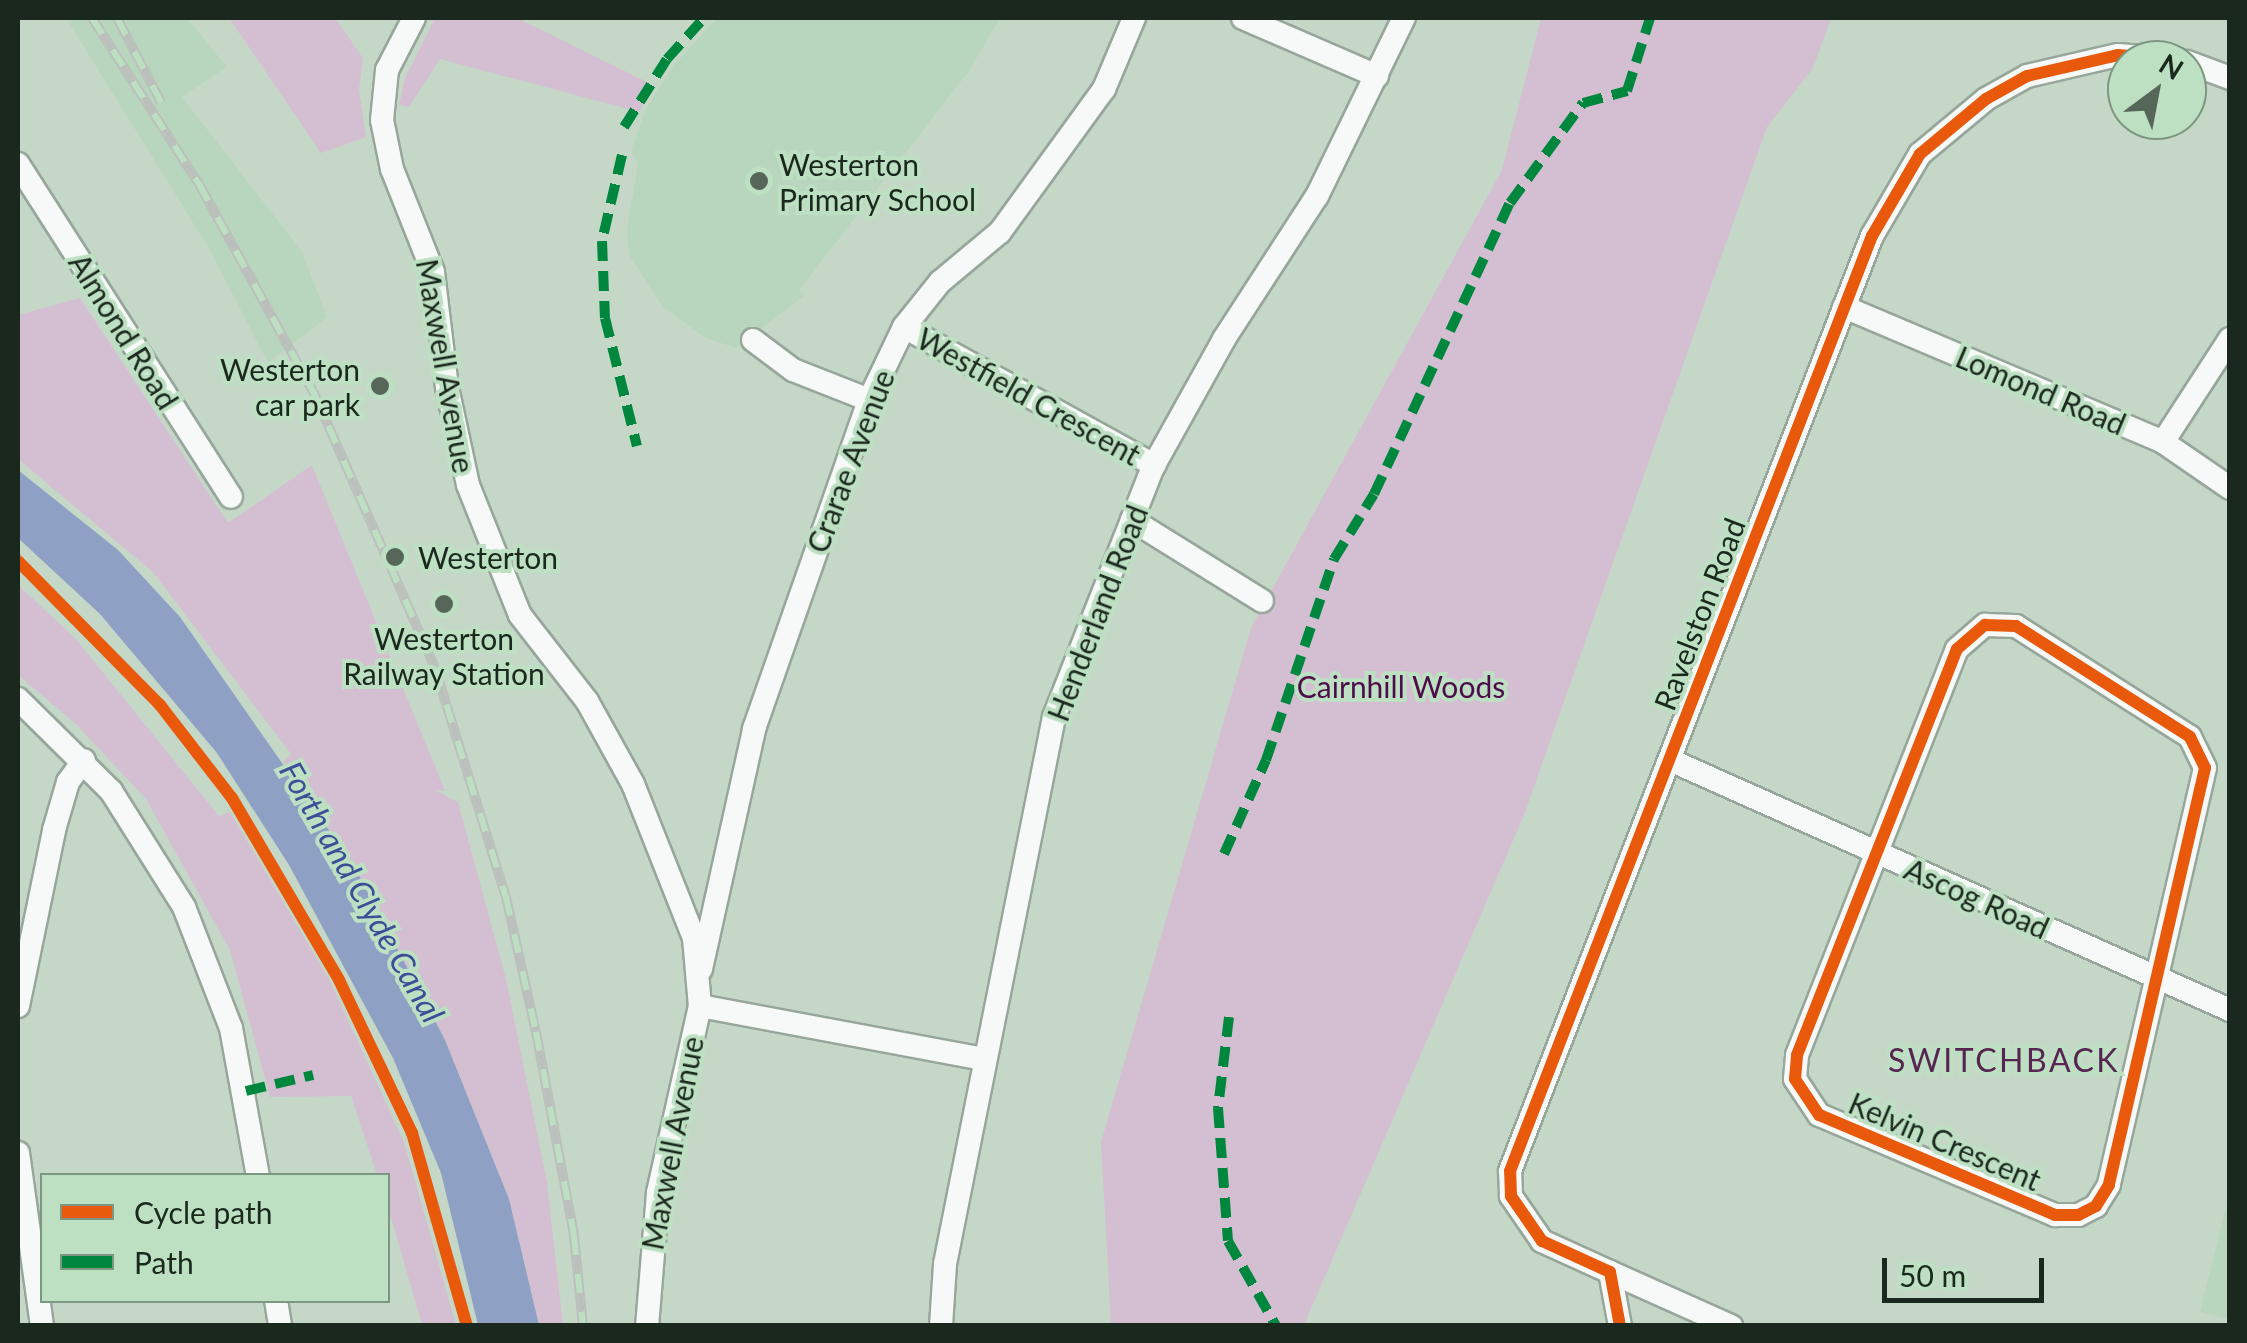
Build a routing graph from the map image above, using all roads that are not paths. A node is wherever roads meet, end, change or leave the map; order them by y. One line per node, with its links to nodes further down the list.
1 (414, 18): 23 (street, Maxwell Avenue)
2 (1134, 18): 9 (street, Crarae Avenue)
3 (1243, 18): 6 (street)
4 (1404, 18): 6 (street, Henderland Road)
5 (2107, 57): 8 (street, Ravelston Road)
6 (1377, 76): 14 (street, Henderland Road)
7 (18, 164): 16 (street, Almond Road)
8 (1844, 307): 13 (street, Lomond Road); 21 (street, Ravelston Road)
9 (904, 327): 12 (street, Crarae Avenue); 14 (street, Westfield Crescent)
10 (752, 340): 12 (street)
11 (2230, 340): 13 (street)
12 (869, 400): 23 (street, Crarae Avenue)
13 (2163, 442): 15 (street, Lomond Road)
14 (1154, 465): 17 (street, Henderland Road)
15 (2230, 488)
16 (231, 497)
17 (1132, 520): 18 (street); 28 (street, Henderland Road)
18 (1262, 602)
19 (18, 699): 20 (street)
20 (84, 760): 25 (street); 30 (street)
21 (1670, 760): 22 (street, Ascog Road); 31 (street, Ravelston Road)
22 (1876, 854): 24 (street, Ascog Road); 24 (street); 24 (street, Kelvin Crescent)
23 (699, 974): 26 (street, Maxwell Avenue)
24 (2158, 978): 27 (street, Ascog Road)
25 (18, 1006)
26 (700, 1006): 28 (street); 33 (street, Maxwell Avenue)
27 (2230, 1010)
28 (984, 1060): 34 (street, Henderland Road)
29 (18, 1154): 32 (street)
30 (257, 1173)
31 (1610, 1272): 35 (street); 36 (street, Ravelston Road)
32 (42, 1326)
33 (646, 1326)
34 (942, 1326)
35 (1620, 1326)
36 (1730, 1326)

